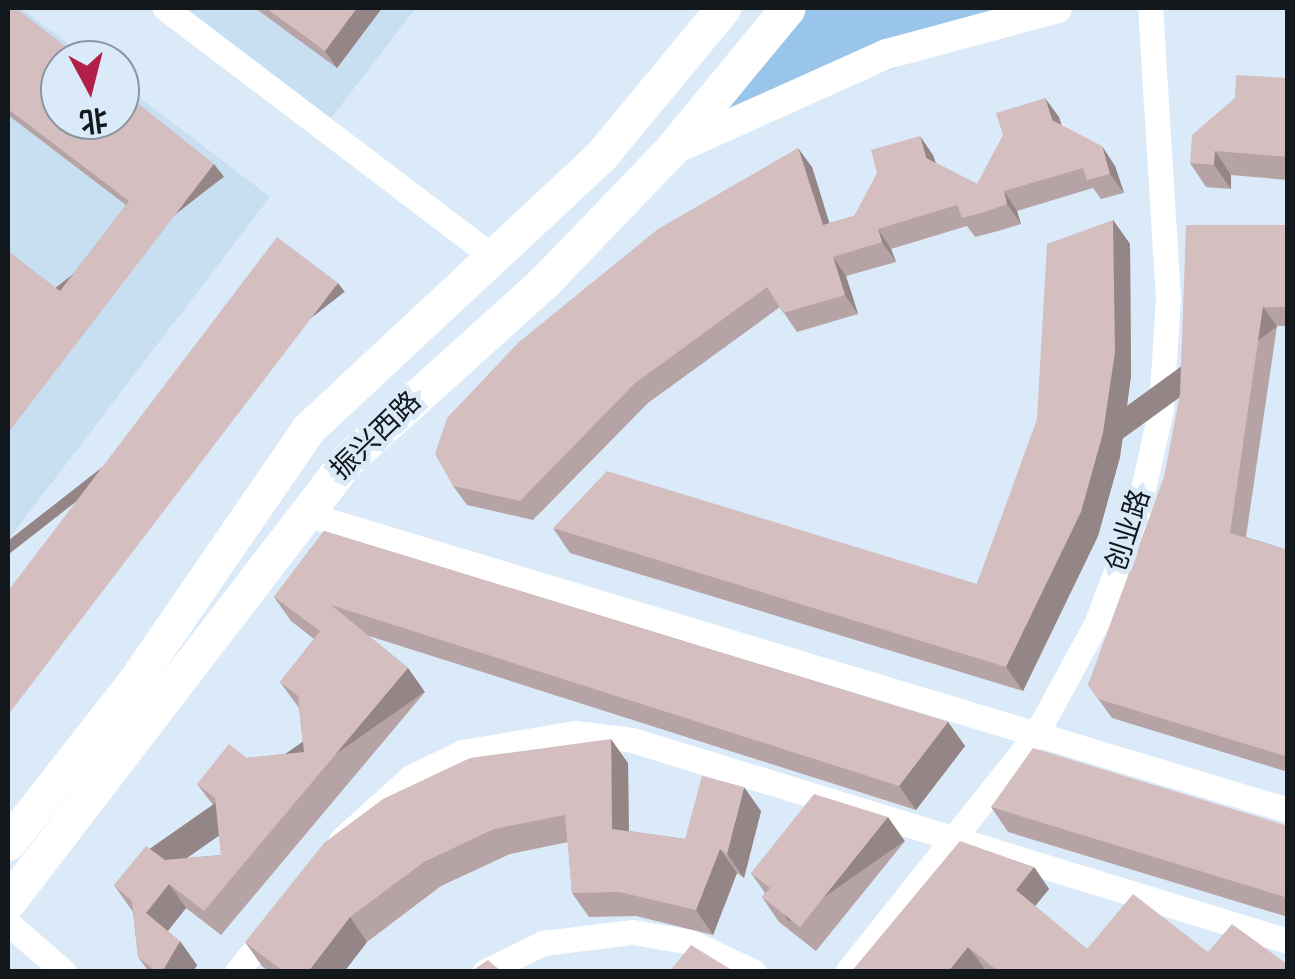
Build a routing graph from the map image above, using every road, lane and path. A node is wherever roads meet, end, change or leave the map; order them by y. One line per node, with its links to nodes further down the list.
1 (165, 8): 7 (street)
2 (723, 8): 7 (main road, 振兴西路)
3 (788, 8): 6 (main road, 振兴西路)
4 (1057, 8): 6 (street)
5 (1150, 8): 9 (street, 创业路)
6 (670, 151): 8 (main road, 振兴西路)
7 (491, 256): 12 (main road, 振兴西路)
8 (306, 514): 9 (street); 15 (main road, 振兴西路)
9 (1036, 734): 10 (street); 11 (street, 创业路)
10 (1288, 810)
11 (960, 841): 13 (street); 17 (street); 22 (street, 创业路)
12 (8, 843)
13 (318, 869)
14 (295, 898): 19 (street)
15 (8, 902)
16 (8, 923): 18 (street)
17 (1288, 941)
18 (64, 972)
19 (237, 972)
20 (484, 972): 21 (street)
21 (754, 972)
22 (847, 972)

